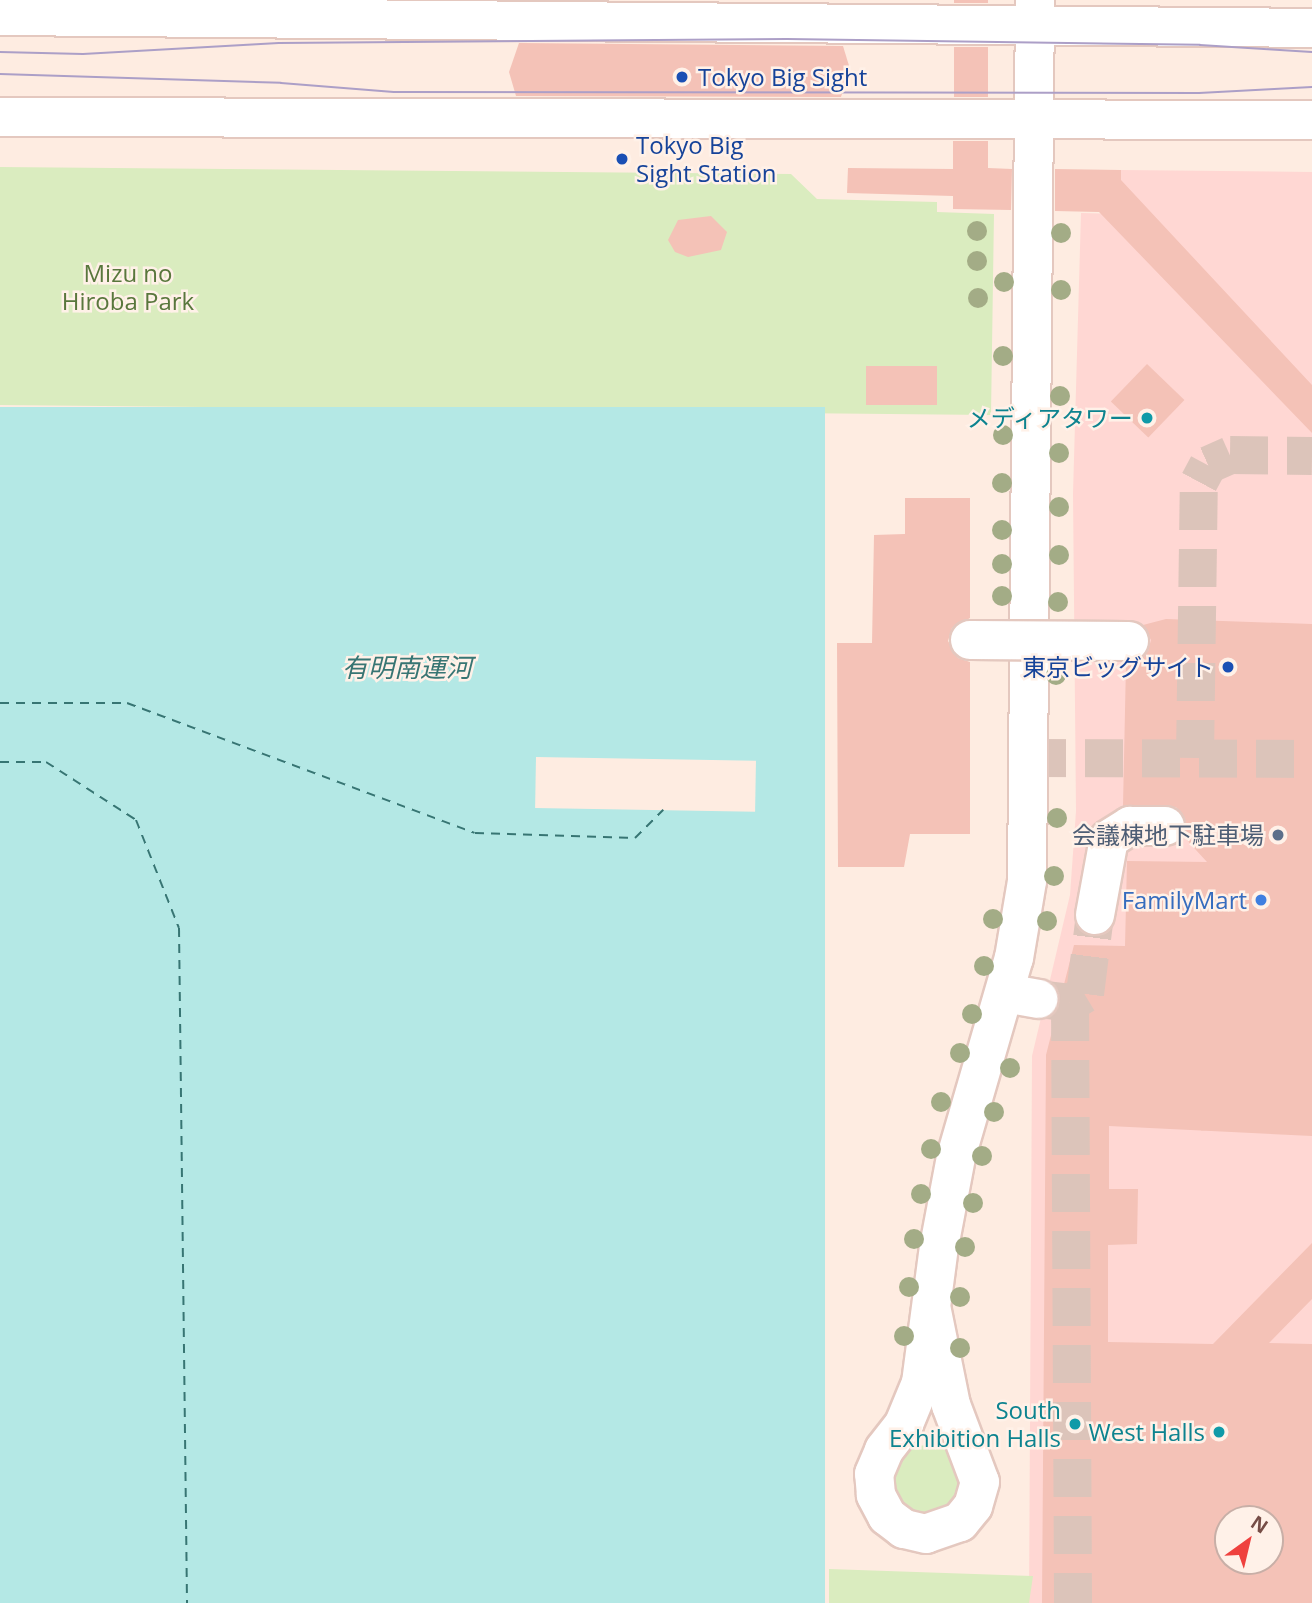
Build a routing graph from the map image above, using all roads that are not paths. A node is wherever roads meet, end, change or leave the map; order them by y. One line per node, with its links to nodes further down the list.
1 (199, 9): 2 (street); 3 (street)
2 (1035, 13): 4 (street); 6 (street)
3 (0, 16)
4 (1312, 28)
5 (0, 117): 6 (street)
6 (1035, 120): 7 (street); 12 (street)
7 (1312, 120)
8 (970, 640): 9 (street, bridge)
9 (1129, 641)
10 (1164, 826): 11 (street)
11 (1095, 915)
12 (932, 1311): 12 (street)

